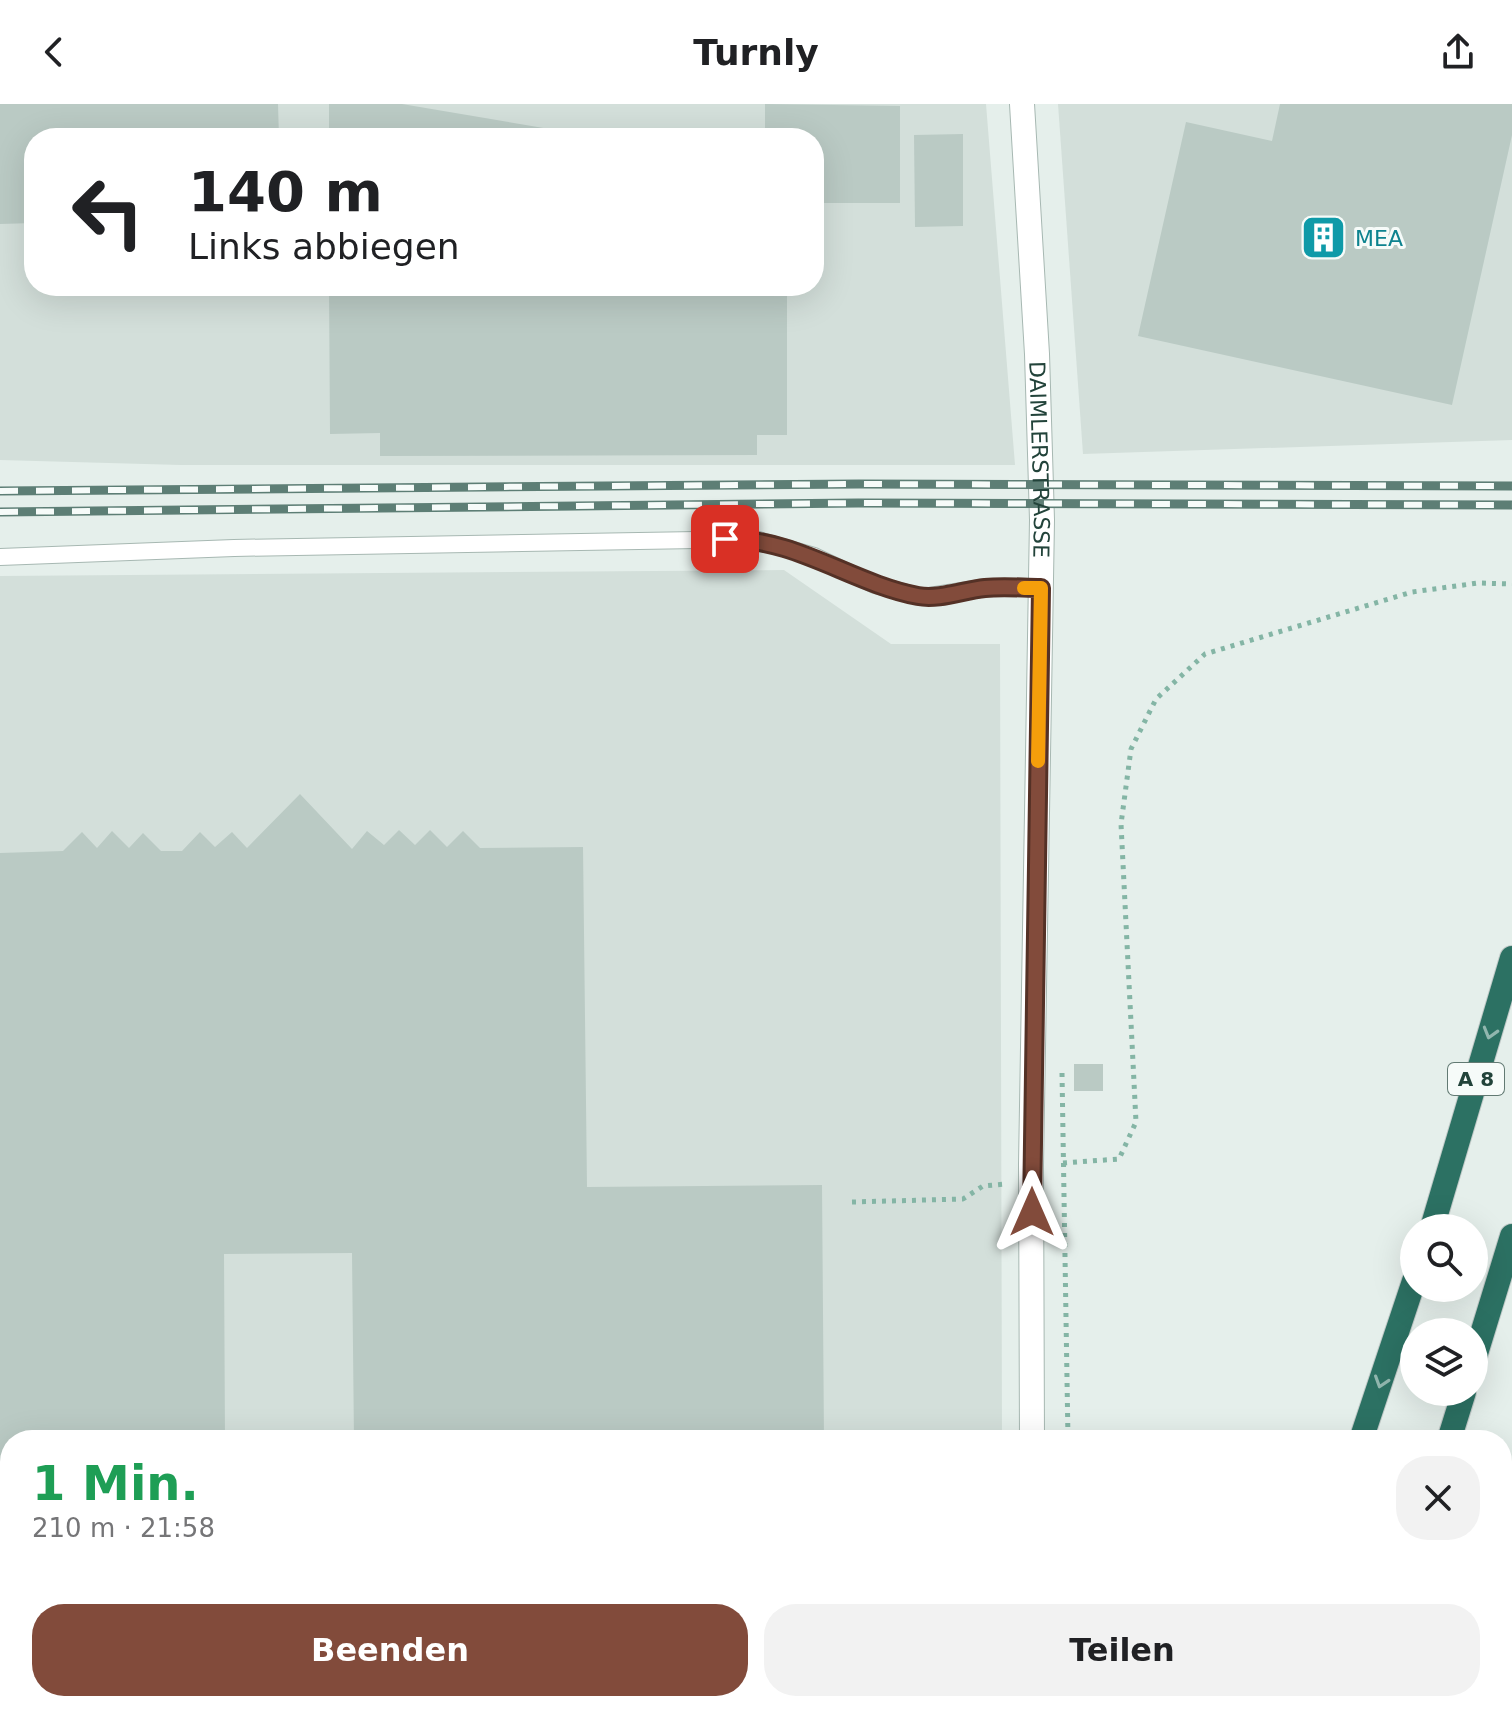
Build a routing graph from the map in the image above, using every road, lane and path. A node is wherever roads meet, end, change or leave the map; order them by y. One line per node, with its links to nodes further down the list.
1 (1022, 104): 4 (street, DAIMLERSTRASSE)
2 (0, 557): 4 (lane)
3 (1512, 584): 6 (path)
4 (1041, 588): 14 (street, DAIMLERSTRASSE)
5 (1512, 958): 9 (highway, A 8, one-way to 9)
6 (1070, 1162)
7 (996, 1184): 8 (path)
8 (852, 1202)
9 (1436, 1214)
10 (1512, 1236): 12 (highway)
11 (1407, 1302): 15 (highway, one-way to 15)
12 (1487, 1318)
13 (1460, 1406): 16 (highway)
14 (1032, 1430)
15 (1364, 1430)
16 (1452, 1430)

